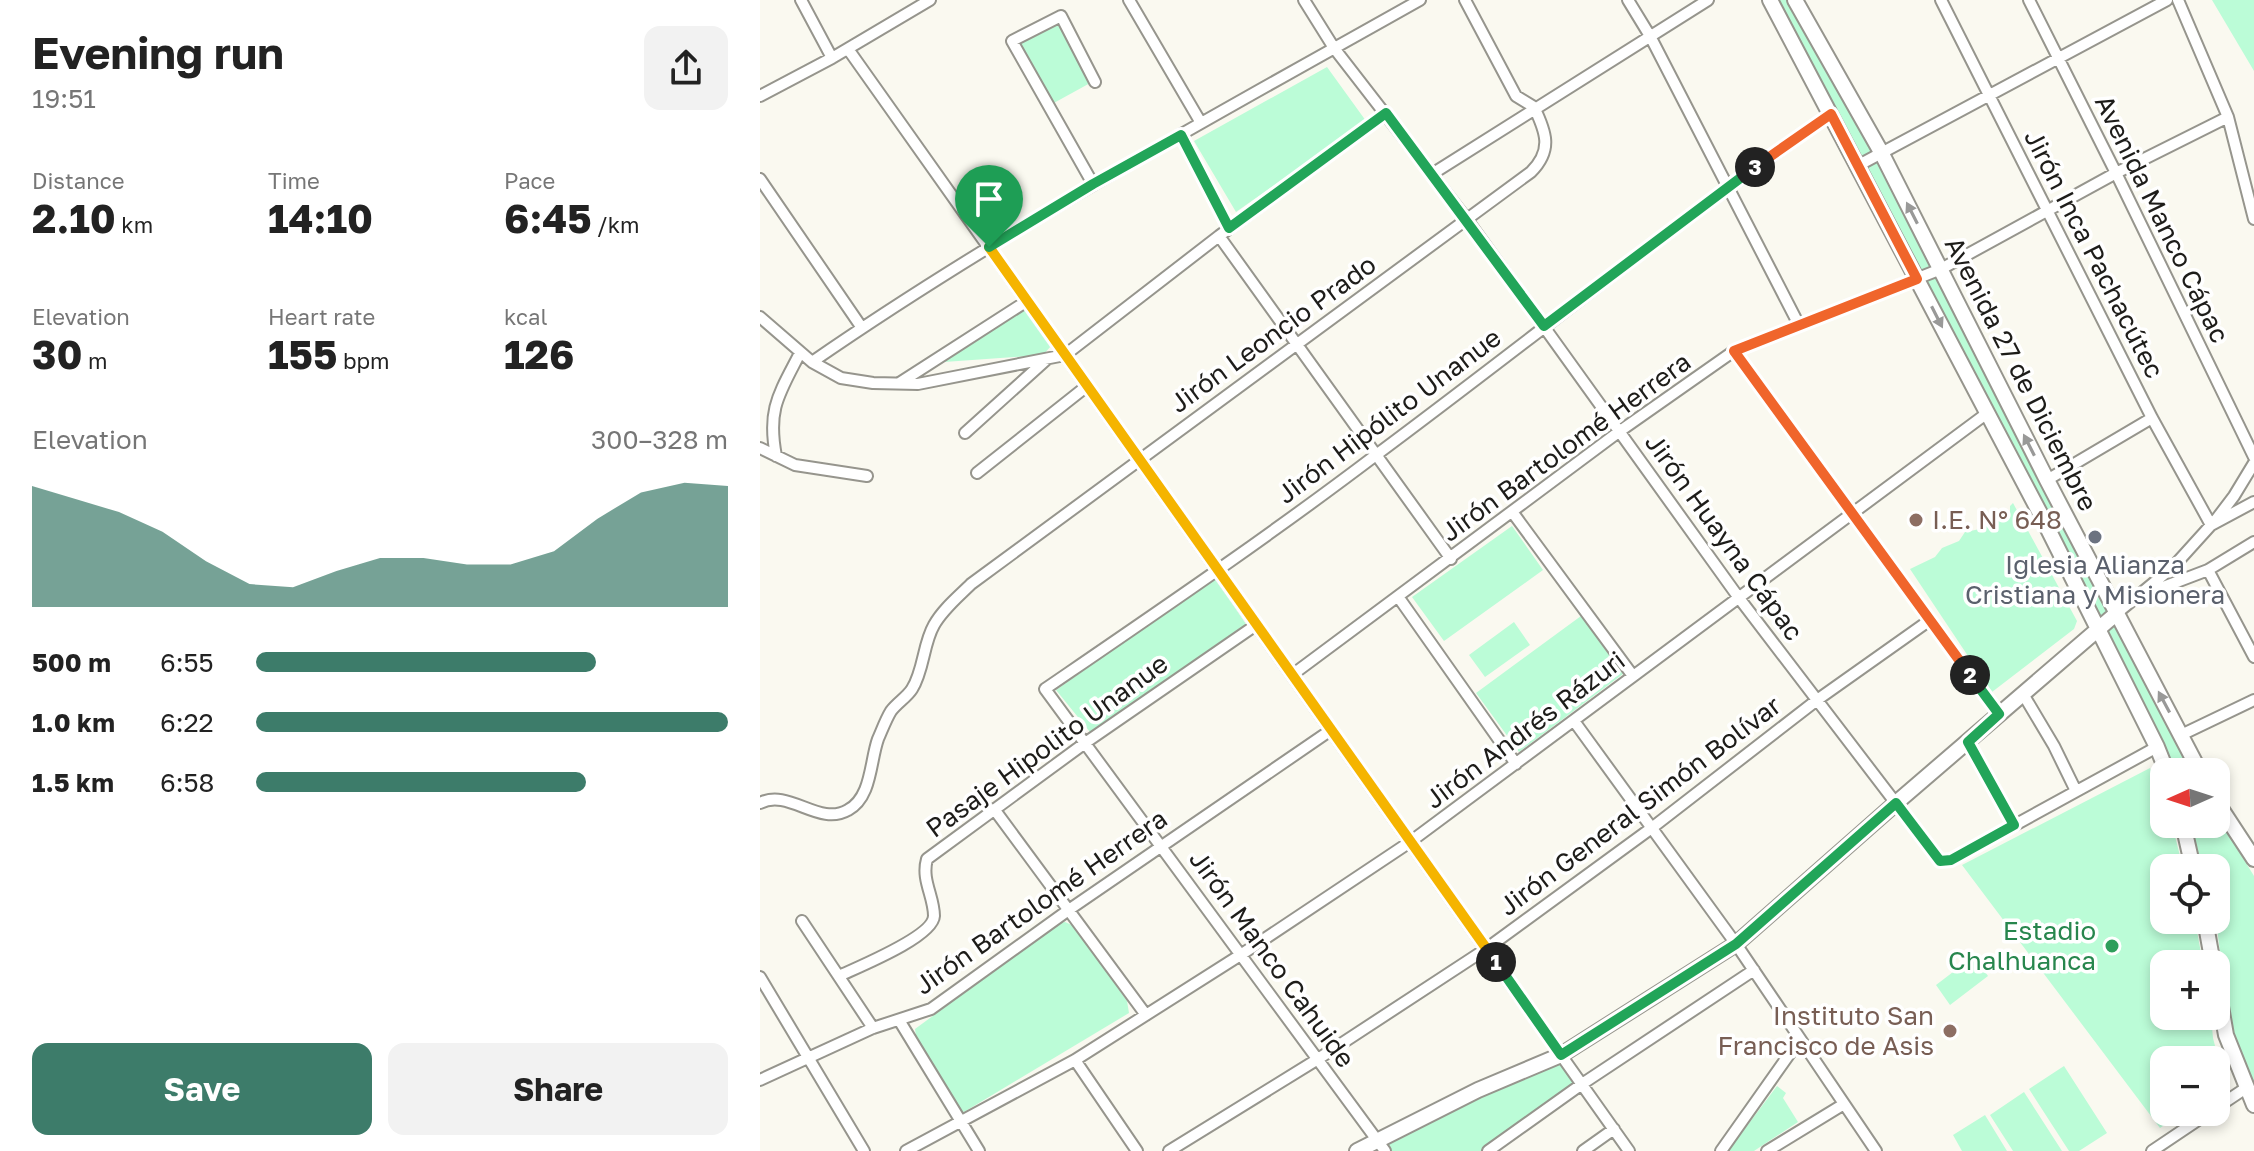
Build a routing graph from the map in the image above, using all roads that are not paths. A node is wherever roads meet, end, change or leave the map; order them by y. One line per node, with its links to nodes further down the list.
1 (801, 0): 20 (street)
2 (930, 0): 18 (street)
3 (1129, 0): 29 (street)
4 (1304, 0): 17 (street, Jirón Huayna Cápac)
5 (1420, 0): 17 (street)
6 (1465, 0): 25 (street)
7 (1628, 0): 15 (street)
8 (1708, 0): 15 (street)
9 (1770, 0): 19 (street, Avenida 27 de Diciembre)
10 (1795, 0): 16 (street, Avenida 27 de Diciembre)
11 (1941, 0): 23 (street, Jirón Inca Pachacútec)
12 (2029, 0): 21 (street, Avenida Manco Cápac)
13 (2167, 0): 21 (street)
14 (2178, 0): 28 (street)
15 (1650, 36): 25 (street); 37 (street)
16 (1821, 45): 19 (street); 31 (street, Avenida 27 de Diciembre)
17 (1334, 48): 26 (street, Jirón Huayna Cápac); 29 (street)
18 (848, 49): 20 (street); 43 (street)
19 (1800, 56): 27 (street, Avenida 27 de Diciembre)
20 (832, 58): 24 (street)
21 (2058, 58): 23 (street); 33 (street, Avenida Manco Cápac)
22 (1095, 82): 36 (street)
23 (1989, 94): 31 (street); 38 (street, Jirón Inca Pachacútec)
24 (760, 96)
25 (1534, 107): 34 (street); 40 (street, Jirón Leoncio Prado)
26 (1386, 113): 34 (street, Jirón Huayna Cápac); 41 (street)
27 (1831, 114): 32 (street, Avenida 27 de Diciembre); 37 (street, Jirón Hipólito Unanue)
28 (2228, 117): 33 (street, Jirón Bartolomé Herrera); 39 (street)
29 (1201, 123): 30 (street)
30 (1181, 135): 36 (street); 41 (street)
31 (1881, 152): 32 (street); 44 (street, Avenida 27 de Diciembre, one-way to 31)
32 (1859, 165): 45 (street, Avenida 27 de Diciembre)
33 (2116, 173): 38 (street, Jirón Bartolomé Herrera); 67 (street, Avenida Manco Cápac)
34 (1432, 174): 40 (street, Jirón Huayna Cápac)
35 (760, 179): 50 (street)
36 (1093, 184): 43 (street)
37 (1728, 186): 48 (street); 49 (street, Jirón Hipólito Unanue)
38 (2048, 210): 44 (street, Jirón Bartolomé Herrera); 60 (street, Jirón Inca Pachacútec)
39 (2254, 219)
40 (1468, 221): 49 (street, Jirón Huayna Cápac); 51 (street, Jirón Leoncio Prado)
41 (1229, 228): 42 (street)
42 (1219, 236): 51 (street); 54 (street)
43 (989, 247): 46 (street); 50 (street)
44 (1941, 269): 45 (street, Jirón Bartolomé Herrera); 70 (street, Avenida 27 de Diciembre, one-way to 44)
45 (1917, 279): 48 (street, Jirón Bartolomé Herrera); 59 (street, Avenida 27 de Diciembre, one-way to 59)
46 (1027, 301): 54 (street); 57 (street)
47 (760, 317): 53 (street)
48 (1799, 325): 52 (street, Jirón Bartolomé Herrera)
49 (1544, 326): 61 (street, Jirón Huayna Cápac); 64 (street, Jirón Hipólito Unanue)
50 (862, 328): 56 (street)
51 (1296, 342): 64 (street); 66 (street, Jirón Leoncio Prado)
52 (1734, 351): 61 (street, Jirón Bartolomé Herrera); 73 (street)
53 (800, 353): 56 (street); 65 (street)
54 (1065, 355): 55 (street); 58 (street)
55 (1047, 358): 57 (street); 62 (street)
56 (812, 362): 57 (street)
57 (899, 384)
58 (1087, 386): 66 (street); 68 (street)
59 (1986, 414): 73 (street, Jirón Andrés Rázuri); 85 (street, Avenida 27 de Diciembre)
60 (2152, 418): 70 (street); 74 (street, Jirón Inca Pachacútec)
61 (1620, 431): 72 (street, Jirón Bartolomé Herrera); 80 (street, Jirón Huayna Cápac)
62 (965, 433)
63 (760, 448): 65 (street)
64 (1376, 455): 76 (street); 78 (street, Jirón Hipólito Unanue)
65 (776, 456): 69 (street)
66 (1139, 459): 78 (street); 104 (street, Jirón Leoncio Prado)
67 (2254, 460): 74 (street)
68 (977, 473)
69 (867, 476)
70 (2047, 480): 82 (street, Avenida 27 de Diciembre)
71 (2254, 502): 74 (street)
72 (1513, 513): 76 (street, Jirón Bartolomé Herrera); 88 (street)
73 (1853, 514): 80 (street, Jirón Andrés Rázuri); 83 (street)
74 (2211, 525): 81 (street)
75 (2254, 542): 77 (street)
76 (1451, 559): 79 (street, Jirón Bartolomé Herrera)
77 (2208, 570): 81 (street); 86 (street)
78 (1218, 571): 84 (street); 89 (street, Jirón Hipólito Unanue)
79 (1399, 598): 87 (street, Jirón Bartolomé Herrera); 102 (street)
80 (1739, 598): 88 (street, Jirón Andrés Rázuri); 91 (street, Jirón Huayna Cápac)
81 (2135, 598): 82 (street)
82 (2117, 613): 85 (street); 96 (street, Avenida 27 de Diciembre, one-way to 82)
83 (1930, 620): 91 (street, Jirón General Simón Bolívar); 93 (street)
84 (1256, 625): 87 (street); 98 (street, Pasaje Hipolito Unanue)
85 (2099, 629): 90 (street); 99 (street, Avenida 27 de Diciembre)
86 (2254, 657)
87 (1292, 675): 95 (street)
88 (1633, 676): 94 (street, Jirón Andrés Rázuri)
89 (1045, 689): 98 (street, Jirón Manco Cahuide)
90 (2023, 694): 93 (street); 103 (street)
91 (1817, 700): 105 (street, Jirón Huayna Cápac); 109 (street, Jirón General Simón Bolívar)
92 (2254, 700): 96 (street)
93 (1999, 714): 97 (street)
94 (1574, 721): 102 (street, Jirón Andrés Rázuri); 109 (street)
95 (1331, 730): 110 (street); 111 (street, Jirón Bartolomé Herrera)
96 (2181, 735): 101 (street, Avenida 27 de Diciembre)
97 (1968, 742): 105 (street); 108 (street)
98 (1085, 743): 106 (street, Pasaje Hipolito Unanue); 111 (street, Jirón Manco Cahuide)
99 (2157, 747): 100 (street, Avenida 27 de Diciembre); 103 (street)
100 (2161, 758)
101 (2193, 758)
102 (1516, 764): 110 (street, Jirón Andrés Rázuri)
103 (2076, 791): 108 (street)
104 (760, 803)
105 (1896, 803): 108 (street, Jirón Huayna Cápac); 115 (street)
106 (994, 809): 113 (street); 119 (street, Pasaje Hipolito Unanue)
107 (2230, 822): 112 (street)
108 (2014, 825)
109 (1653, 827): 115 (street); 116 (street, Jirón General Simón Bolívar)
110 (1410, 842): 116 (street); 117 (street, Jirón Andrés Rázuri)
111 (1162, 846): 113 (street, Jirón Bartolomé Herrera); 117 (street, Jirón Manco Cahuide)
112 (2254, 859)
113 (1070, 909): 121 (street); 122 (street, Jirón Bartolomé Herrera)
114 (802, 921): 119 (street)
115 (1736, 944): 118 (street); 126 (street)
116 (1486, 949): 126 (street); 128 (street, Jirón General Simón Bolívar)
117 (1242, 954): 121 (street, Jirón Andrés Rázuri); 128 (street, Jirón Manco Cahuide)
118 (1754, 970): 125 (street); 131 (street)
119 (839, 976): 123 (street)
120 (760, 977): 127 (street)
121 (1146, 1015): 129 (street, Jirón Andrés Rázuri)
122 (899, 1020): 123 (street, Jirón Bartolomé Herrera); 136 (street)
123 (873, 1028): 127 (street, Jirón Bartolomé Herrera)
124 (2225, 1030): 132 (street)
125 (1800, 1039): 134 (street); 149 (street)
126 (1561, 1055): 131 (street); 139 (street)
127 (808, 1058): 130 (street, Jirón Bartolomé Herrera); 140 (street)
128 (1318, 1059): 139 (street, Jirón Manco Cahuide); 144 (street, Jirón General Simón Bolívar)
129 (1075, 1060): 136 (street, Jirón Andrés Rázuri); 143 (street)
130 (760, 1080)
131 (1582, 1084): 138 (street); 146 (street)
132 (2246, 1088): 133 (street); 135 (street)
133 (2230, 1099)
134 (1844, 1104): 150 (street); 151 (street)
135 (2254, 1105)
136 (961, 1121): 141 (street, Jirón Andrés Rázuri); 142 (street)
137 (2189, 1126): 152 (street)
138 (1614, 1129): 147 (street); 148 (street)
139 (1381, 1146): 145 (street)
140 (864, 1151)
141 (906, 1151)
142 (979, 1151)
143 (1137, 1151)
144 (1169, 1151)
145 (1357, 1151)
146 (1488, 1151)
147 (1583, 1151)
148 (1629, 1151)
149 (1721, 1151)
150 (1767, 1151)
151 (1876, 1151)
152 (2152, 1151)

